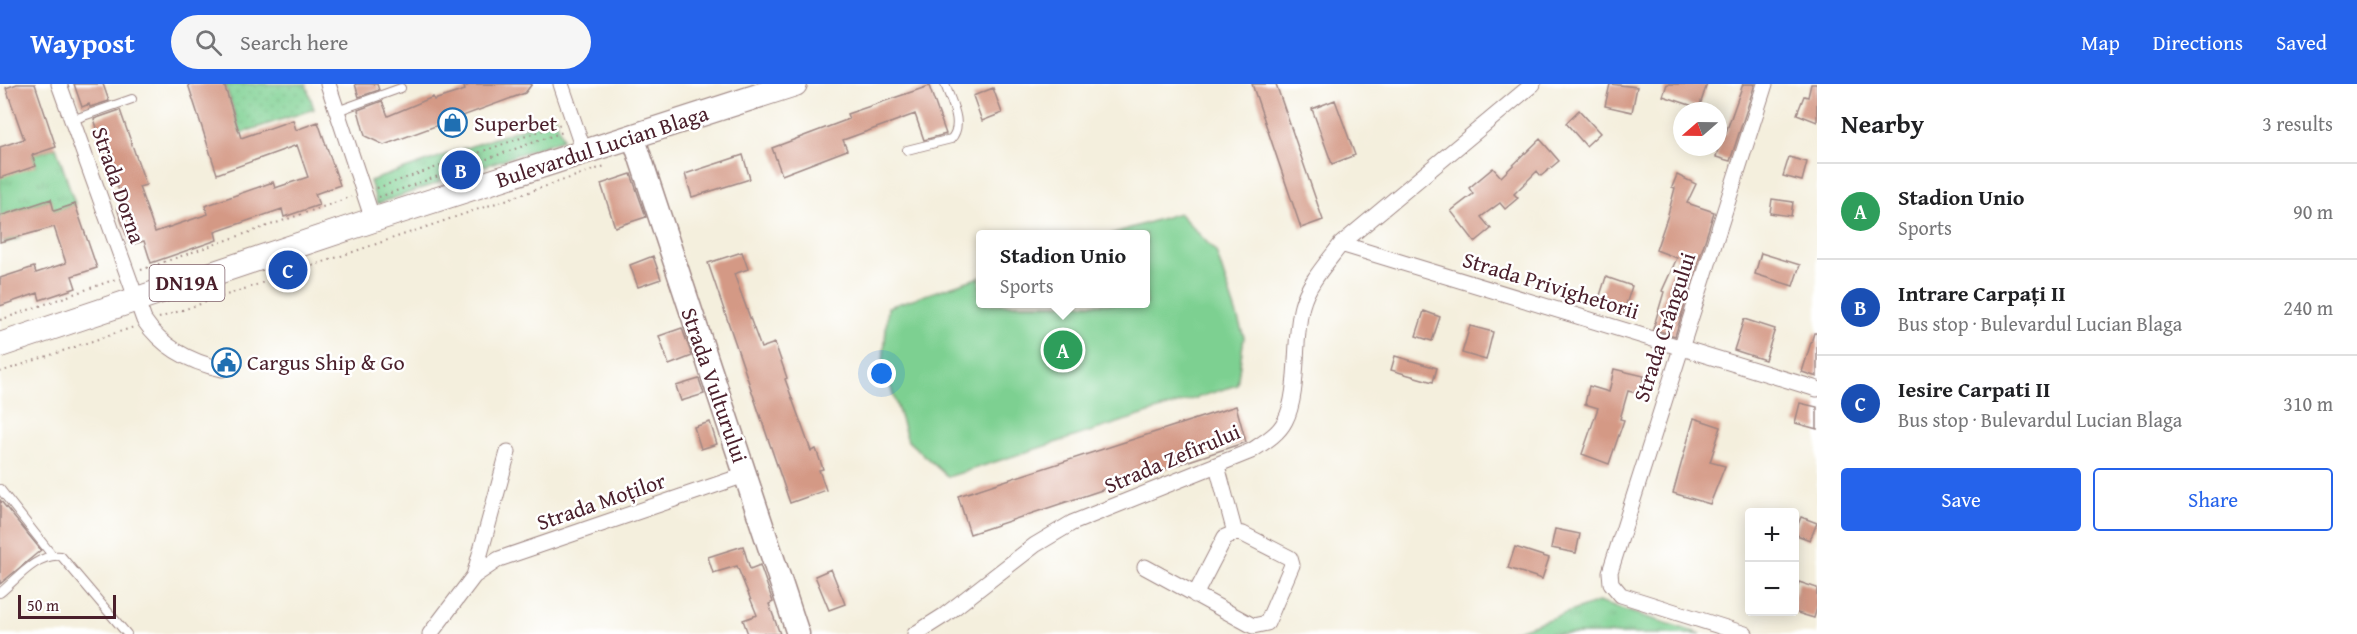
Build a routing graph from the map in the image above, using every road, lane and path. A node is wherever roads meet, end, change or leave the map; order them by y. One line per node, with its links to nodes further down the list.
1 (59, 84): 11 (street, Strada Dorna)
2 (328, 84): 10 (street)
3 (561, 84): 12 (street)
4 (795, 84): 13 (main road, Bulevardul Lucian Blaga / DN19A)
5 (945, 84): 14 (lane)
6 (1533, 84): 19 (street, Strada Zefirului)
7 (1765, 84): 25 (street, Strada Crângului)
8 (401, 88): 10 (lane)
9 (132, 99): 11 (lane)
10 (337, 111): 17 (street)
11 (72, 120): 20 (street, Strada Dorna)
12 (573, 120): 15 (street); 17 (path)
13 (633, 136): 15 (main road, Bulevardul Lucian Blaga / DN19A); 31 (street, Strada Vulturului)
14 (907, 150)
15 (584, 152): 18 (main road, Bulevardul Lucian Blaga / DN19A)
16 (606, 166): 23 (path)
17 (364, 193): 18 (street); 20 (path)
18 (373, 220): 21 (main road, Bulevardul Lucian Blaga / DN19A)
19 (1341, 244): 25 (street, Strada Privighetorii); 30 (street, Strada Zefirului)
20 (127, 275): 21 (street, Strada Dorna); 22 (path)
21 (136, 300): 23 (street, Strada Dorna); 24 (main road, Bulevardul Lucian Blaga / DN19A)
22 (0, 320)
23 (146, 323): 26 (street); 27 (path)
24 (0, 345)
25 (1681, 348): 28 (street, Strada Privighetorii); 43 (street, Strada Crângului)
26 (222, 369)
27 (0, 372)
28 (1817, 389)
29 (508, 452): 36 (street, Strada Moților)
30 (1217, 466): 33 (street); 42 (street, Strada Zefirului)
31 (746, 475): 36 (street, Strada Moților); 41 (street, Strada Vulturului)
32 (0, 489): 34 (lane)
33 (1234, 533): 38 (street); 38 (street)
34 (52, 555): 37 (lane); 39 (lane)
35 (1145, 567): 38 (street)
36 (474, 576): 40 (street, Strada Moților)
37 (0, 594)
38 (1195, 595)
39 (127, 634)
40 (430, 634)
41 (798, 634)
42 (915, 634)
43 (1745, 634)

